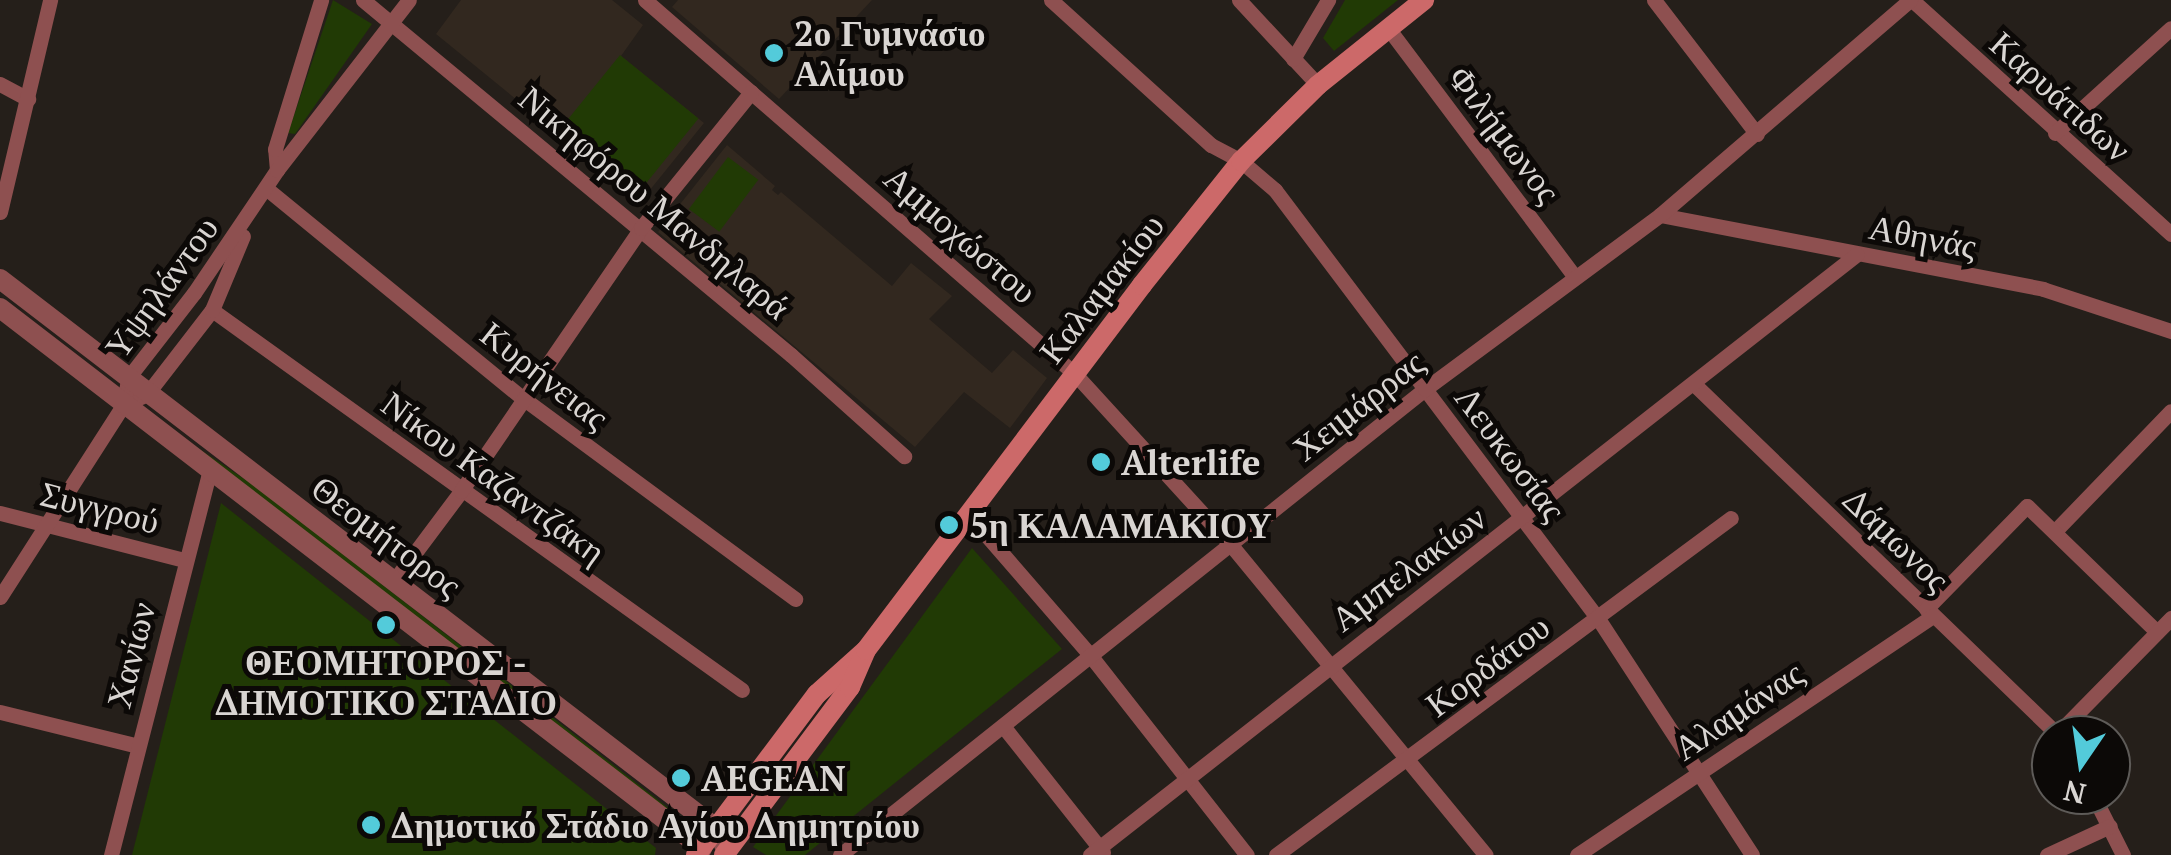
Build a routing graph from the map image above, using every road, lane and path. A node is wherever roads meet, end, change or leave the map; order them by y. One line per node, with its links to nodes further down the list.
1 (50, 0): 19 (street)
2 (321, 0): 23 (street)
3 (363, 0): 12 (street, Νικηφόρου Μανδηλαρά)
4 (409, 0): 12 (street, Υψηλάντου)
5 (645, 0): 18 (street, Αμμοχώστου)
6 (1051, 0): 22 (street, Λευκωσίας)
7 (1239, 0): 15 (street)
8 (1328, 0): 15 (street)
9 (1424, 0): 13 (main road, Καλαμακίου)
10 (1654, 0): 21 (street)
11 (1911, 0): 20 (street, Καρυάτιδων); 21 (street, Χειμάρρας)
12 (392, 22): 23 (street, Υψηλάντου); 28 (street, Νικηφόρου Μανδηλαρά)
13 (1388, 28): 17 (main road, Καλαμακίου); 31 (street, Φιλήμωνος)
14 (2171, 28): 20 (street)
15 (1293, 59): 17 (street)
16 (0, 84): 19 (street)
17 (1318, 86): 22 (main road, Καλαμακίου)
18 (751, 92): 28 (street); 36 (street, Αμμοχώστου)
19 (28, 99): 26 (street)
20 (2055, 133): 29 (street, Καρυάτιδων)
21 (1758, 134): 27 (street, Χειμάρρας)
22 (1241, 162): 36 (main road, Καλαμακίου); 39 (street, Λευκωσίας)
23 (277, 170): 24 (street, Υψηλάντου)
24 (266, 189): 25 (street, Υψηλάντου); 41 (street, Κυρήνειας)
25 (254, 210): 33 (street, Υψηλάντου); 37 (street, Υψηλάντου)
26 (0, 212)
27 (1660, 215): 30 (street, Αθηνάς); 31 (street, Χειμάρρας)
28 (641, 228): 41 (street); 44 (street, Νικηφόρου Μανδηλαρά)
29 (2171, 234)
30 (1857, 254): 35 (street, Αθηνάς); 38 (street, Αμπελακίων)
31 (1574, 276): 39 (street, Χειμάρρας)
32 (0, 279): 37 (street, Θεομήτορος)
33 (212, 310): 40 (street, Υψηλάντου); 46 (street, Νίκου Καζαντζάκη)
34 (1, 311): 42 (street, Θεομήτορος)
35 (2171, 331)
36 (1076, 374): 48 (main road, Καλαμακίου); 53 (street, Αμμοχώστου)
37 (128, 378): 40 (street, Θεομήτορος); 42 (street, Υψηλάντου)
38 (1694, 385): 50 (street, Αμπελακίων); 58 (street, Δάμωνος)
39 (1425, 389): 50 (street, Λευκωσίας); 53 (street, Χειμάρρας)
40 (147, 394): 42 (street, Υψηλάντου); 55 (street, Θεομήτορος)
41 (524, 399): 46 (street); 57 (street, Κυρήνειας)
42 (124, 404): 45 (street, Θεομήτορος); 51 (street)
43 (2171, 411): 52 (street)
44 (904, 456)
45 (210, 470): 54 (street, Χανίων); 77 (street, Θεομήτορος)
46 (461, 491): 55 (street); 65 (street, Νίκου Καζαντζάκη)
47 (0, 513): 51 (street, Συγγρού)
48 (968, 514): 62 (main road, Καλαμακίου); 63 (street)
49 (1731, 518): 60 (street, Κορδάτου)
50 (1522, 520): 60 (street, Λευκωσίας); 64 (street, Αμπελακίων)
51 (45, 524): 54 (street, Συγγρού); 56 (street)
52 (2056, 530): 58 (street, Αλαμάνας); 61 (street)
53 (1231, 545): 63 (street, Χειμάρρας); 64 (street, Αμμοχώστου)
54 (184, 560): 70 (street, Χανίων)
55 (392, 582): 76 (street, Θεομήτορος)
56 (0, 596)
57 (794, 599)
58 (1929, 612): 67 (street, Δάμωνος); 72 (street, Αλαμάνας)
59 (2171, 618): 61 (street)
60 (1598, 620): 71 (street, Κορδάτου); 72 (street, Λευκωσίας)
61 (2157, 632): 68 (street)
62 (866, 650): 76 (main road, Καλαμακίου); 79 (main road, Καλαμακίου)
63 (1090, 655): 69 (street, Χειμάρρας); 73 (street)
64 (1332, 664): 71 (street, Αμμοχώστου); 73 (street, Αμπελακίων)
65 (742, 690)
66 (0, 712): 70 (street)
67 (2038, 715)
68 (2076, 715)
69 (1002, 726): 78 (street); 81 (street, Χειμάρρας)
70 (138, 746): 80 (street, Χανίων)
71 (1410, 760): 83 (street, Κορδάτου); 84 (street, Αμμοχώστου)
72 (1700, 772): 85 (street, Αλαμάνας); 86 (street, Λευκωσίας)
73 (1186, 777): 78 (street, Αμπελακίων); 82 (street)
74 (2104, 815): 75 (street)
75 (2110, 826): 87 (street); 88 (street)
76 (717, 830): 77 (main road, Καλαμακίου); 79 (street, Θεομήτορος)
77 (699, 852): 79 (street)
78 (1099, 852)
79 (727, 854)
80 (111, 855)
81 (840, 855)
82 (1247, 855)
83 (1276, 855)
84 (1486, 855)
85 (1577, 855)
86 (1752, 855)
87 (2048, 855)
88 (2123, 855)

